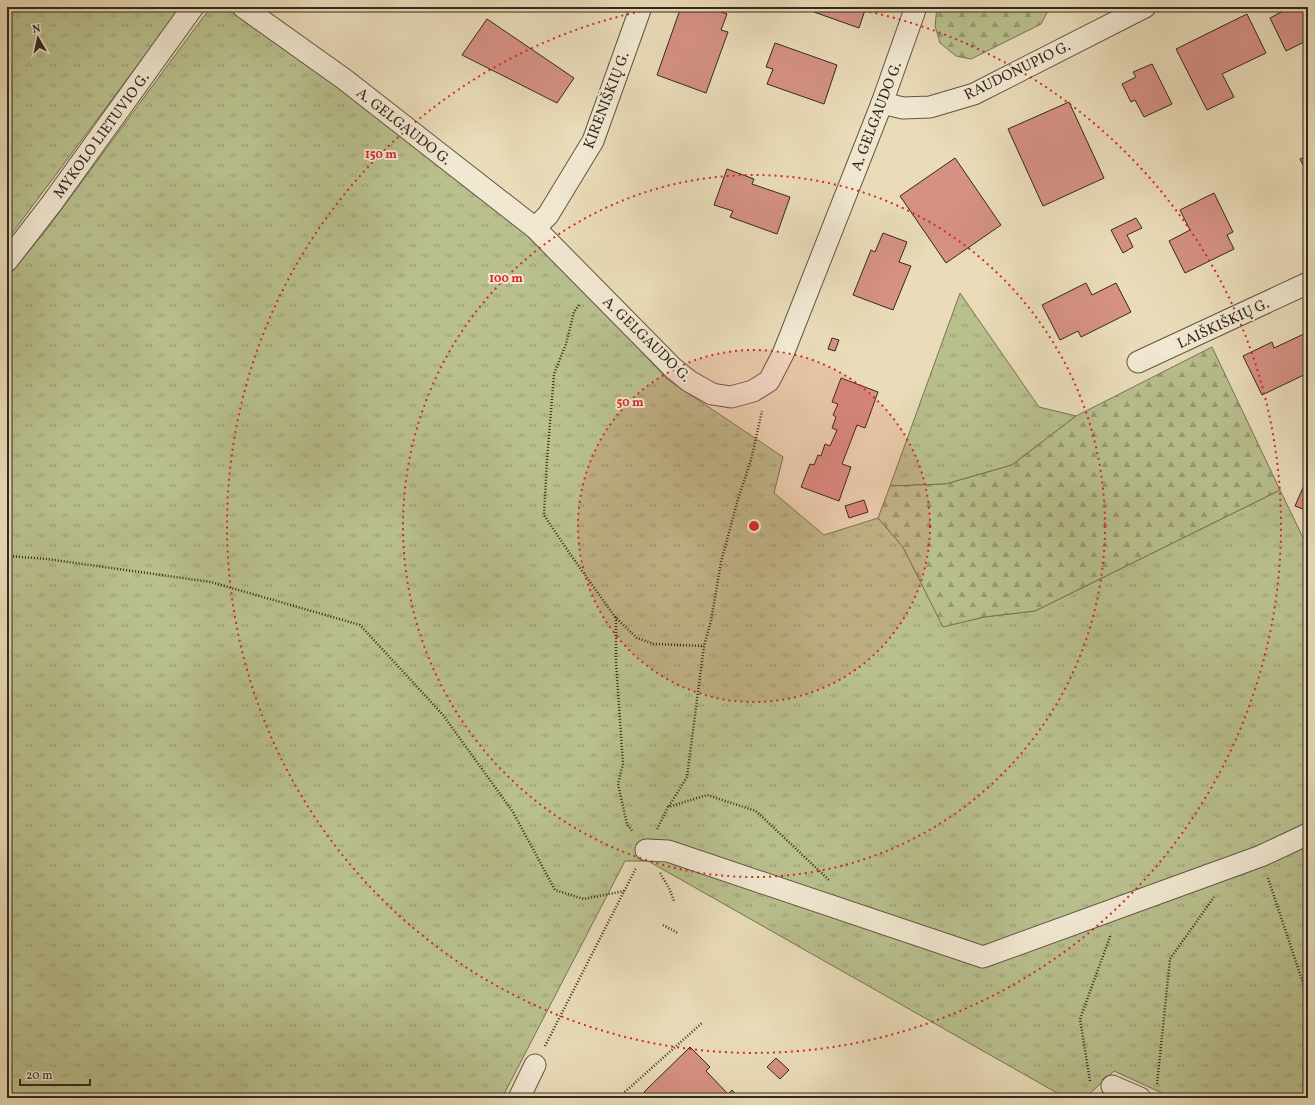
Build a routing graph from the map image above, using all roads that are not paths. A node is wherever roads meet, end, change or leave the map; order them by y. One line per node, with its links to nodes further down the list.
1 (193, 7): 8 (street, MYKOLO LIETUVIO G.)
2 (244, 7): 7 (street, A. GELGAUDO G.)
3 (641, 7): 7 (street, KIRENIŠKIŲ G.)
4 (916, 7): 6 (street, A. GELGAUDO G.)
5 (1145, 7): 6 (street, RAUDONUPIO G.)
6 (882, 103): 7 (street, A. GELGAUDO G.)
7 (535, 228)
8 (7, 261)
9 (1308, 283): 10 (street, LAIŠKIŠKIŲ G.)
10 (1138, 362)
11 (1308, 834): 12 (street)
12 (646, 850)
13 (535, 1065): 16 (street)
14 (1112, 1086): 15 (street)
15 (1148, 1094)
16 (520, 1098)

